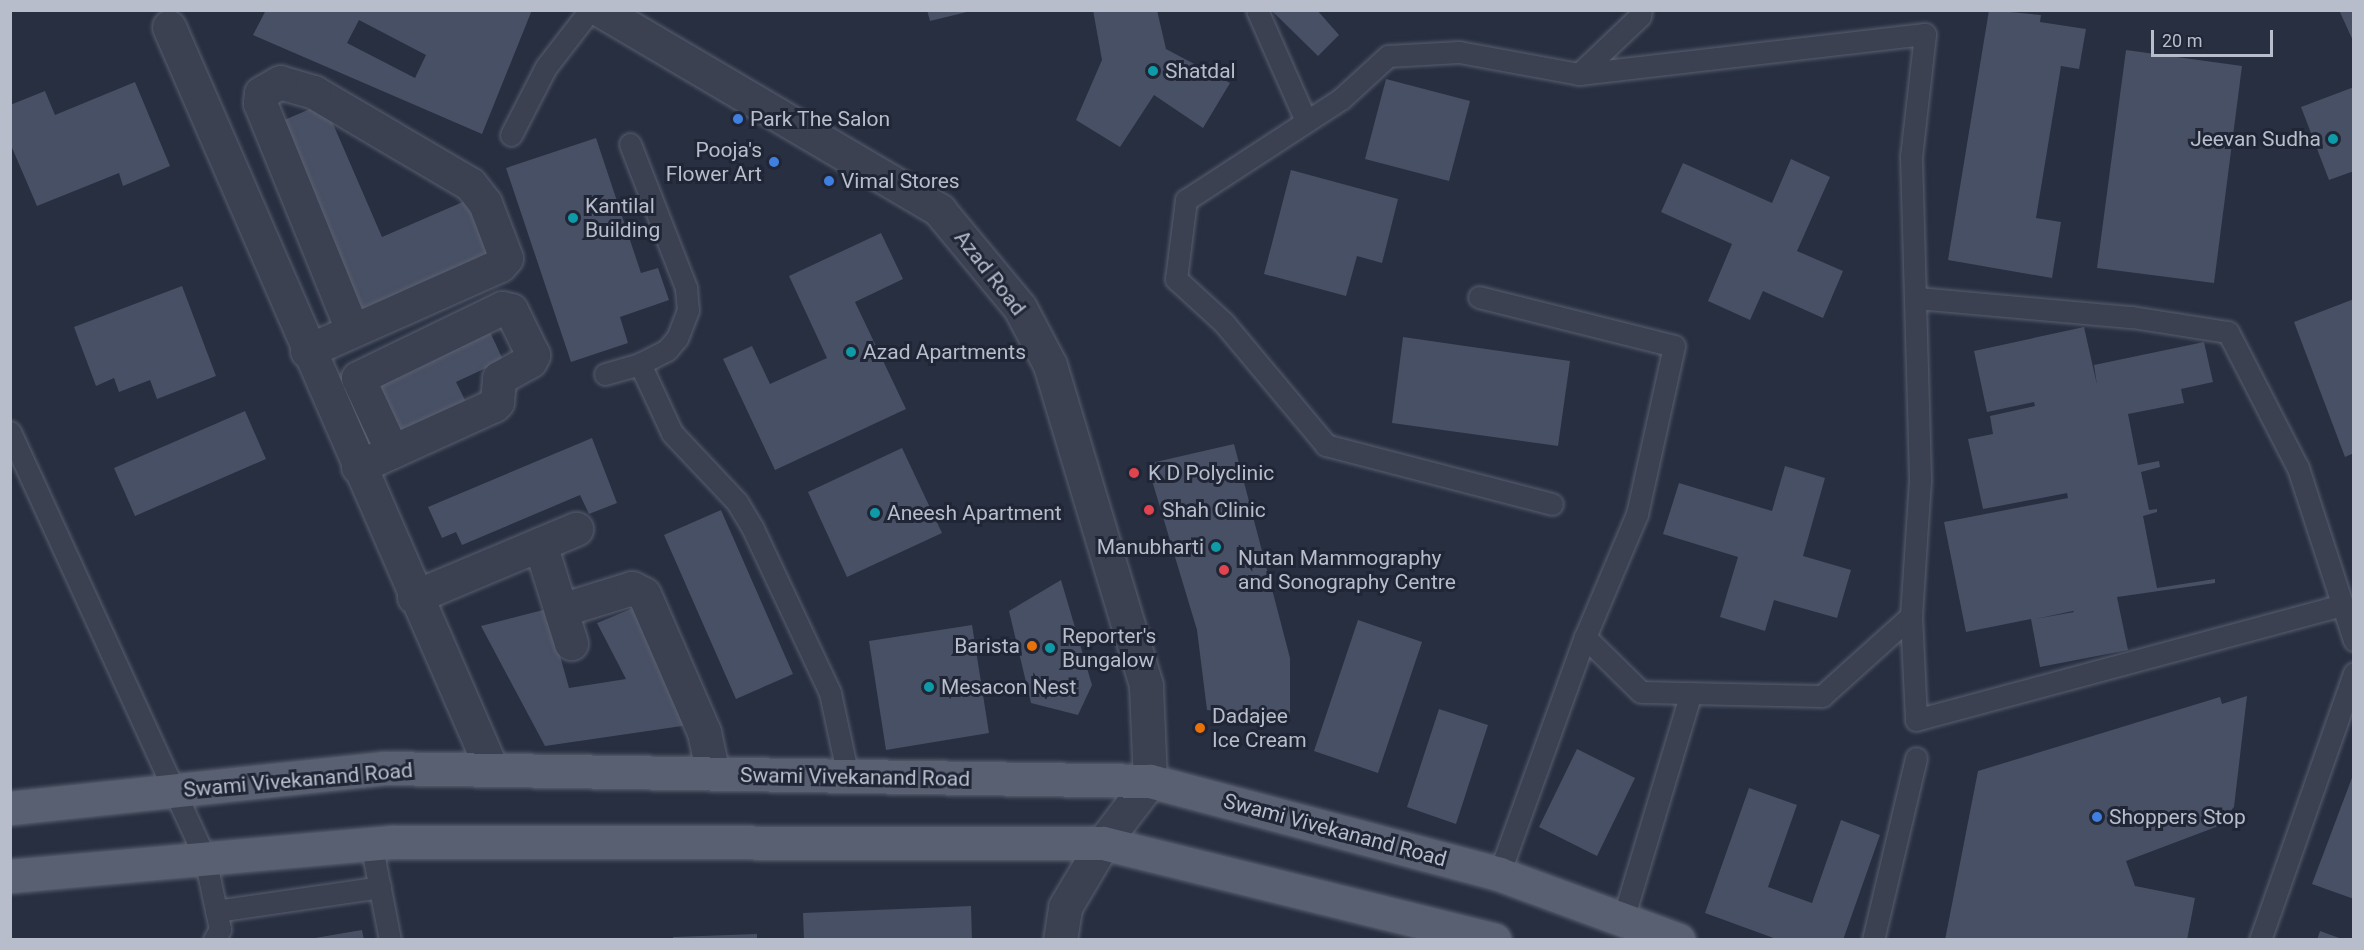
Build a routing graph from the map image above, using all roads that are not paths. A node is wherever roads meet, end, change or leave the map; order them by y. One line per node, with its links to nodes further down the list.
1 (590, 10): 8 (lane)
2 (600, 10): 35 (street, Azad Road)
3 (1257, 10): 7 (lane)
4 (1641, 10): 6 (lane)
5 (169, 27): 13 (street)
6 (1579, 74): 7 (lane); 11 (lane)
7 (1306, 121): 19 (lane)
8 (512, 135)
9 (630, 144): 14 (lane)
10 (1479, 297): 26 (lane)
11 (1917, 298): 23 (lane); 25 (lane)
12 (352, 330): 12 (street); 13 (street)
13 (307, 351): 18 (street)
14 (640, 364): 15 (lane); 34 (lane)
15 (605, 374)
16 (10, 432): 36 (lane)
17 (392, 451): 17 (street); 18 (street)
18 (358, 467): 22 (street)
19 (1552, 504)
20 (576, 530): 21 (street)
21 (540, 544): 22 (street); 24 (street)
22 (414, 597): 32 (street)
23 (2342, 605): 25 (lane); 27 (lane)
24 (561, 610): 28 (street); 33 (street)
25 (1911, 616): 30 (lane)
26 (1585, 638): 30 (lane); 41 (lane)
27 (2354, 640)
28 (571, 643)
29 (2354, 673): 52 (lane)
30 (1691, 693): 45 (lane)
31 (1916, 758): 51 (lane)
32 (492, 770): 33 (main road, Swami Vivekanand Road); 36 (main road, Swami Vivekanand Road)
33 (713, 774): 34 (main road, Swami Vivekanand Road)
34 (849, 776): 35 (main road, Swami Vivekanand Road)
35 (1150, 782): 39 (street); 41 (main road, Swami Vivekanand Road)
36 (177, 791): 37 (main road, Swami Vivekanand Road); 40 (lane)
37 (10, 808)
38 (371, 843): 39 (main road); 40 (main road); 43 (lane)
39 (1103, 843): 48 (street); 49 (main road)
40 (205, 858): 42 (main road); 44 (lane)
41 (1499, 874): 45 (main road, Swami Vivekanand Road)
42 (10, 876)
43 (380, 887): 44 (lane); 47 (lane)
44 (216, 911): 46 (lane)
45 (1623, 919): 50 (main road, Swami Vivekanand Road)
46 (214, 939)
47 (390, 939)
48 (1060, 939)
49 (1494, 939)
50 (1678, 939)
51 (1873, 939)
52 (2260, 939)

